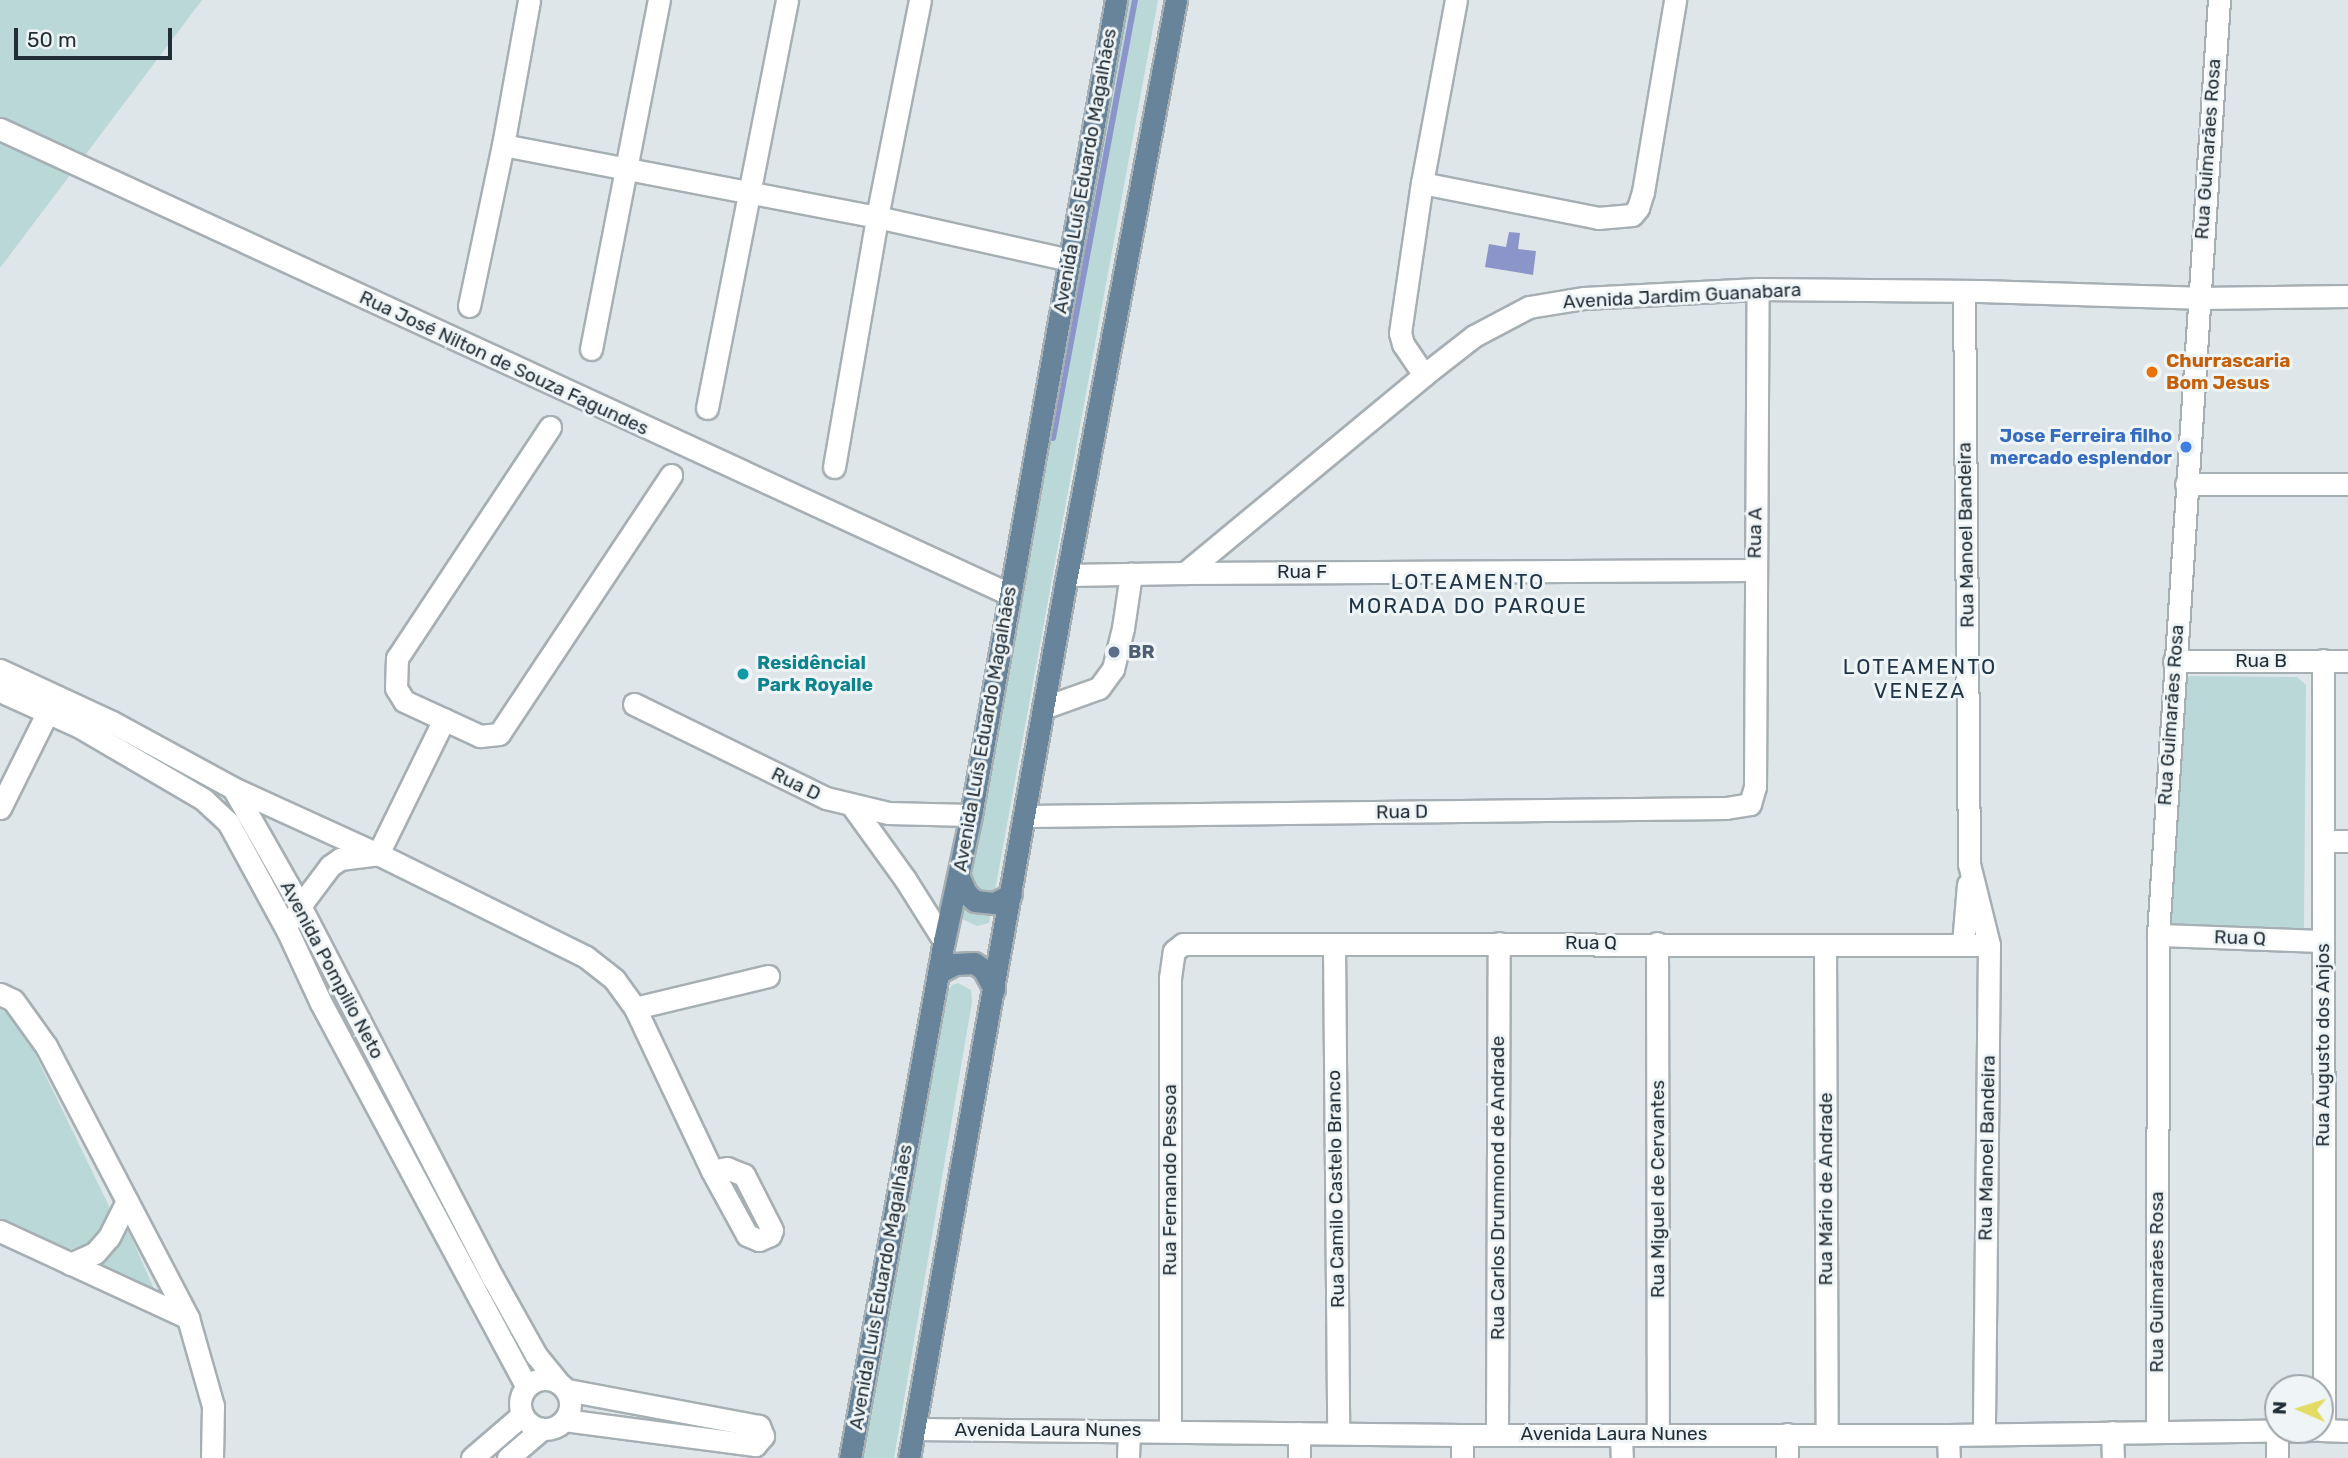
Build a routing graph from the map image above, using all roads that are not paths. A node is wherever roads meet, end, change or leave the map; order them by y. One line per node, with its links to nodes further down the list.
1 (529, 0): 11 (street)
2 (659, 0): 12 (street)
3 (787, 0): 14 (street)
4 (920, 0): 15 (street)
5 (1116, 0): 16 (main road, Avenida Luís Eduardo Magalhães)
6 (1176, 0): 33 (main road)
7 (1456, 0): 13 (street)
8 (1675, 0): 13 (street)
9 (2219, 0): 20 (street, Rua Guimarães Rosa)
10 (0, 130): 34 (street, Rua José Nilton de Souza Fagundes)
11 (503, 145): 12 (street); 21 (street)
12 (626, 167): 14 (street); 22 (street)
13 (1422, 183): 23 (street)
14 (749, 191): 15 (street); 24 (street)
15 (877, 217): 16 (street); 26 (street)
16 (1069, 260): 34 (main road, Avenida Luís Eduardo Magalhães)
17 (1758, 289): 18 (street, Avenida Jardim Guanabara); 23 (street, Avenida Jardim Guanabara); 30 (street, Rua A)
18 (1964, 291): 20 (street, Avenida Jardim Guanabara); 53 (street, Rua Manoel Bandeira)
19 (2348, 296): 20 (street, Avenida Jardim Guanabara)
20 (2198, 298): 28 (street, Rua Guimarães Rosa)
21 (469, 306)
22 (591, 349)
23 (1423, 375): 31 (street, Avenida Jardim Guanabara)
24 (707, 408)
25 (550, 427): 43 (street)
26 (834, 467)
27 (671, 475): 43 (street)
28 (2186, 484): 29 (street); 36 (street, Rua Guimarães Rosa)
29 (2348, 484)
30 (1754, 570): 31 (street, Rua F); 44 (street, Rua A)
31 (1185, 573): 32 (street)
32 (1131, 574): 33 (street); 42 (street)
33 (1066, 575): 42 (main road)
34 (1009, 594): 48 (main road, Avenida Luís Eduardo Magalhães)
35 (2323, 660): 36 (street, Rua B); 37 (street, Rua B); 50 (street, Rua Augusto dos Anjos)
36 (2174, 661): 58 (street, Rua Guimarães Rosa)
37 (2348, 661)
38 (0, 670): 40 (street, Avenida Pompilio Neto)
39 (0, 691): 40 (street, Avenida Pompilio Neto)
40 (51, 704): 45 (street, Avenida Pompilio Neto); 47 (street); 57 (street, Avenida Pompilio Neto)
41 (634, 704): 46 (street, Rua D)
42 (1043, 708): 49 (main road)
43 (444, 719): 52 (street)
44 (1755, 777): 49 (street, Rua D)
45 (233, 788): 52 (street); 56 (street, Avenida Pompilio Neto)
46 (853, 807): 48 (street, Rua D); 59 (street)
47 (0, 808)
48 (971, 815): 54 (main road, Avenida Luís Eduardo Magalhães)
49 (1026, 816): 55 (main road)
50 (2324, 841): 51 (street); 60 (street, Rua Augusto dos Anjos)
51 (2348, 841)
52 (378, 854): 56 (street); 72 (street)
53 (1969, 864): 64 (street, Rua Manoel Bandeira); 67 (street, Rua Manoel Bandeira)
54 (959, 877): 55 (main road); 59 (main road, Avenida Luís Eduardo Magalhães)
55 (1012, 894): 70 (main road)
56 (300, 906): 57 (street); 80 (street, Avenida Pompilio Neto)
57 (288, 932): 79 (street, Avenida Pompilio Neto)
58 (2158, 935): 60 (street, Rua Q); 86 (street, Rua Guimarães Rosa)
59 (944, 941): 68 (main road, Avenida Luís Eduardo Magalhães)
60 (2323, 941): 78 (street, Rua Augusto dos Anjos)
61 (1193, 942): 65 (street, Rua Q); 85 (street, Rua Fernando Pessoa)
62 (1499, 943): 63 (street, Rua Q); 65 (street, Rua Q); 92 (street, Rua Carlos Drummond de Andrade)
63 (1657, 943): 66 (street, Rua Q); 94 (street, Rua Miguel de Cervantes)
64 (1963, 944): 66 (street, Rua Q); 67 (street, Rua Q)
65 (1334, 945): 91 (street, Rua Camilo Castelo Branco)
66 (1825, 945): 93 (street, Rua Mário de Andrade)
67 (1989, 945): 96 (street, Rua Manoel Bandeira)
68 (938, 973): 70 (main road); 103 (main road, Avenida Luís Eduardo Magalhães)
69 (768, 976): 72 (street)
70 (994, 989): 84 (main road)
71 (0, 994): 74 (street)
72 (635, 1008): 73 (street)
73 (712, 1171)
74 (127, 1202): 76 (street); 77 (street)
75 (0, 1231): 76 (street)
76 (70, 1264): 77 (street)
77 (188, 1318): 100 (street)
78 (2319, 1374)
79 (526, 1386): 80 (street); 81 (street)
80 (561, 1386): 82 (street); 82 (street)
81 (522, 1415): 83 (street); 101 (street)
82 (564, 1420): 83 (street)
83 (542, 1429): 102 (street)
84 (915, 1429): 88 (street, Avenida Laura Nunes); 104 (main road)
85 (1170, 1431): 88 (street, Avenida Laura Nunes); 90 (street, Avenida Laura Nunes)
86 (2157, 1431): 87 (street, Avenida Laura Nunes); 89 (street, Avenida Laura Nunes)
87 (2264, 1431)
88 (1129, 1432): 105 (street)
89 (2112, 1432): 96 (street, Avenida Laura Nunes); 111 (street)
90 (1299, 1433): 91 (street, Avenida Laura Nunes); 106 (street)
91 (1338, 1433): 97 (street, Avenida Laura Nunes)
92 (1497, 1433): 97 (street, Avenida Laura Nunes); 98 (street, Avenida Laura Nunes)
93 (1827, 1433): 95 (street, Avenida Laura Nunes); 99 (street, Avenida Laura Nunes)
94 (1658, 1434): 95 (street, Avenida Laura Nunes); 98 (street, Avenida Laura Nunes)
95 (1787, 1434): 109 (street)
96 (1984, 1434): 99 (street, Avenida Laura Nunes)
97 (1462, 1435): 107 (street)
98 (1622, 1435): 108 (street)
99 (1948, 1435): 110 (street)
100 (212, 1458)
101 (472, 1458)
102 (508, 1458)
103 (850, 1458)
104 (909, 1458)
105 (1128, 1458)
106 (1299, 1458)
107 (1462, 1458)
108 (1622, 1458)
109 (1787, 1458)
110 (1949, 1458)
111 (2113, 1458)

